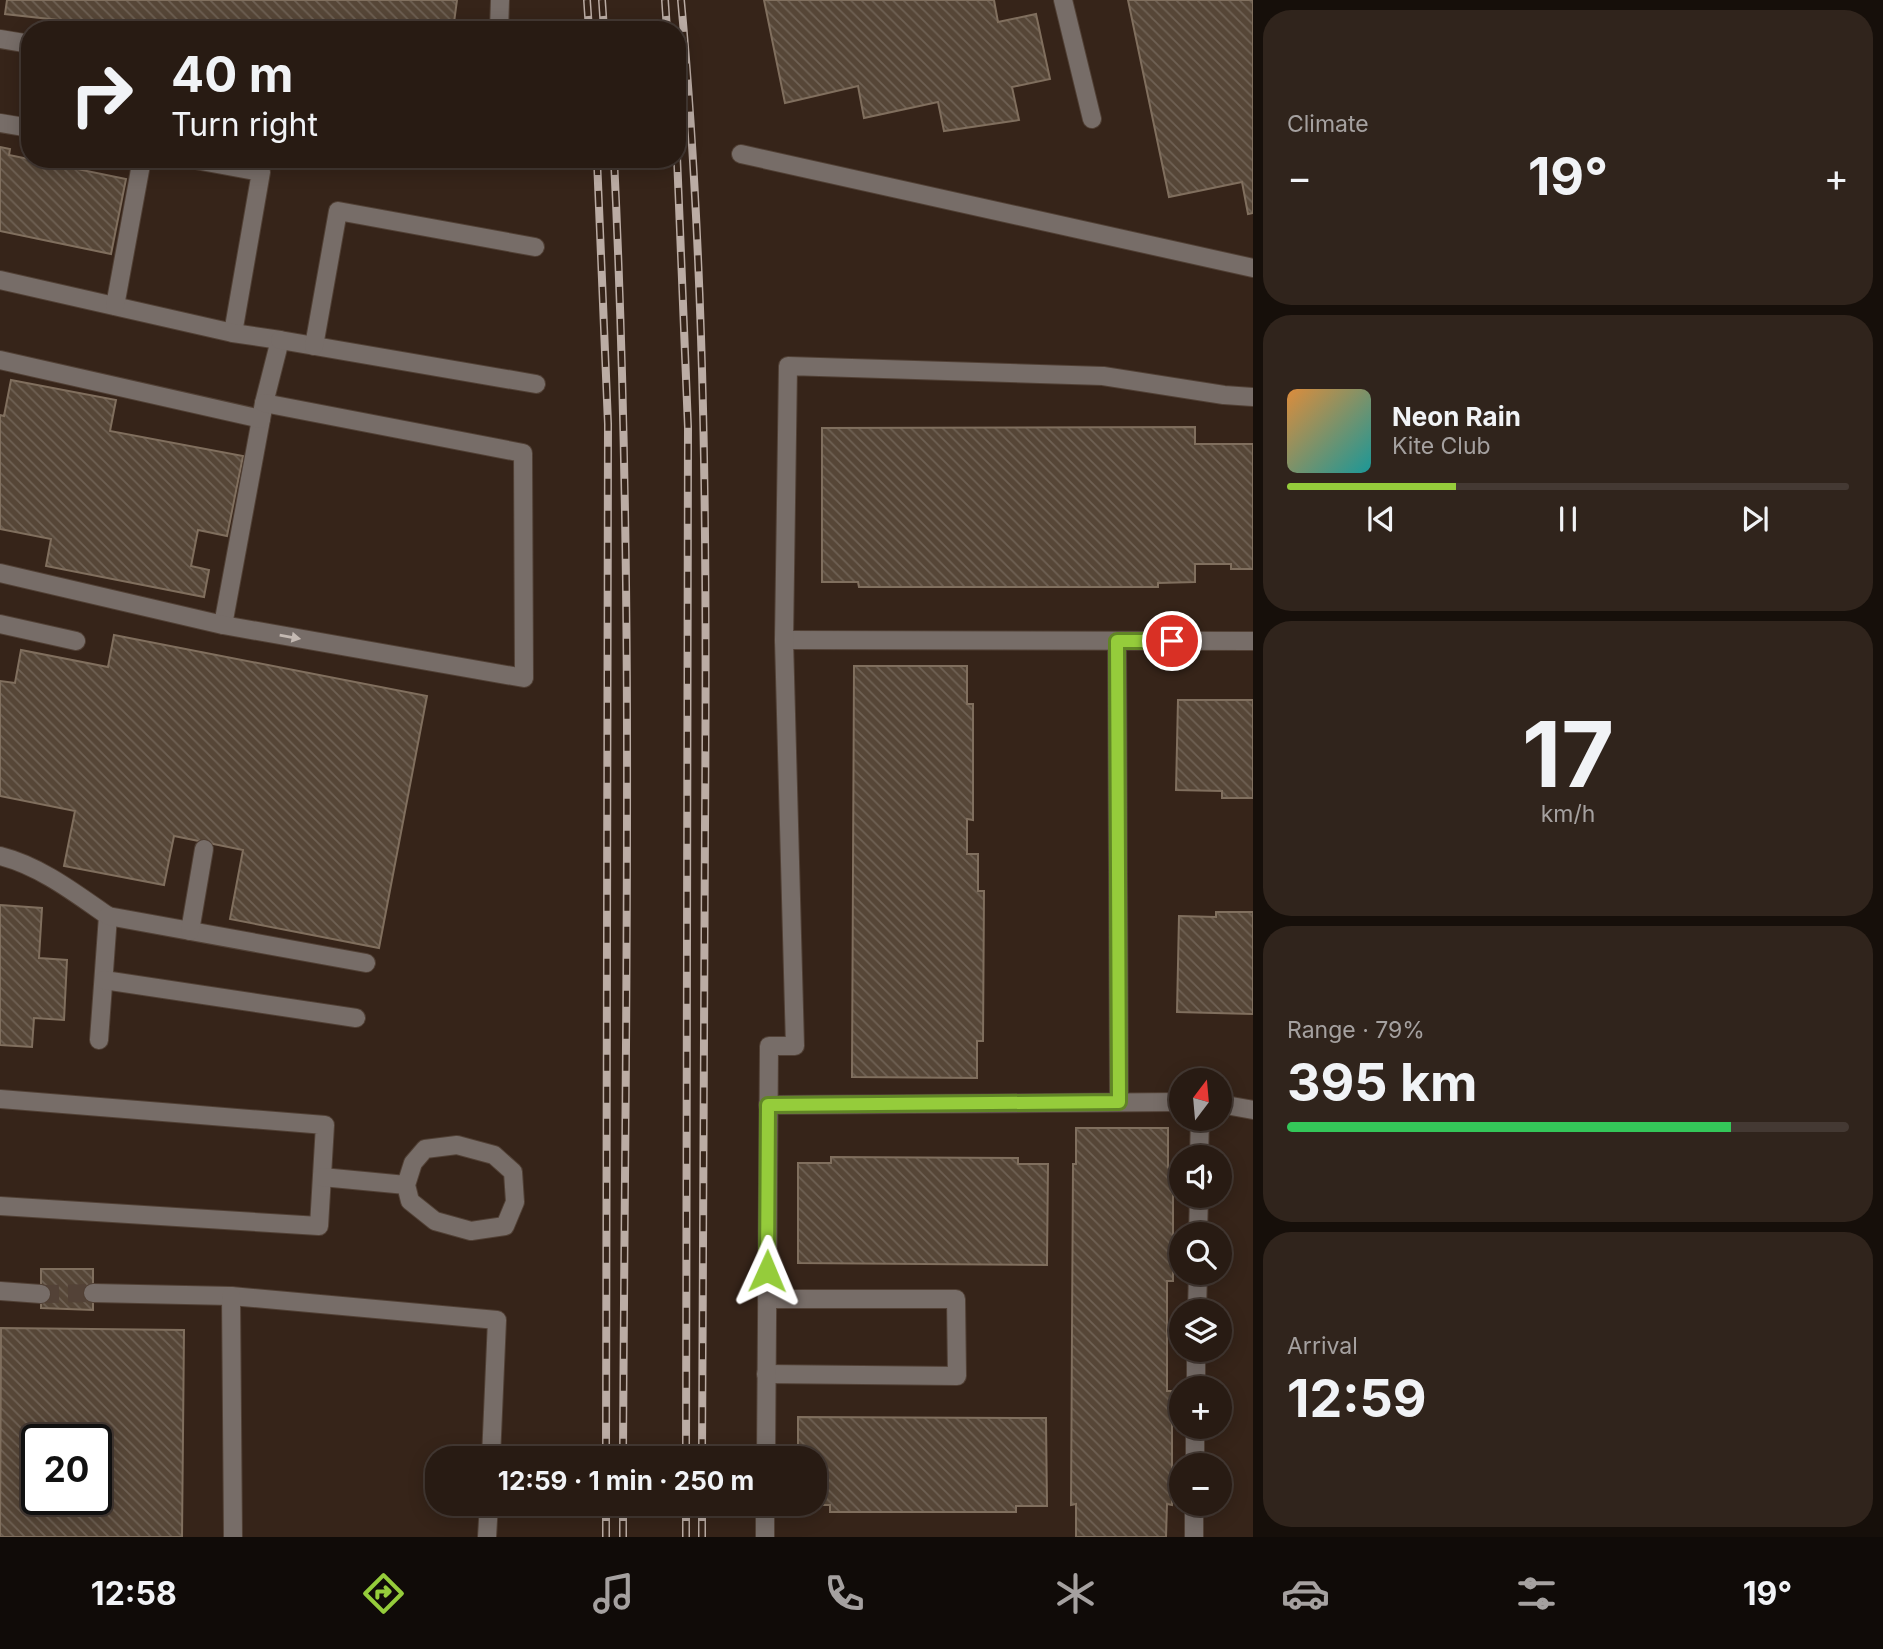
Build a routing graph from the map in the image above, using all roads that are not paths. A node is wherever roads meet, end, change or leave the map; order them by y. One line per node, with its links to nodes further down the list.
1 (500, 0): 3 (lane)
2 (1063, 0): 6 (lane)
3 (499, 21)
4 (0, 39): 5 (lane)
5 (21, 42)
6 (1092, 119)
7 (0, 123): 8 (lane)
8 (21, 126)
9 (741, 154): 13 (lane)
10 (140, 168): 15 (lane)
11 (254, 168): 16 (lane)
12 (535, 247): 18 (lane)
13 (1253, 268)
14 (0, 280): 15 (lane)
15 (115, 306): 16 (lane)
16 (233, 333): 17 (lane)
17 (280, 340): 18 (lane); 22 (lane)
18 (314, 346): 20 (lane)
19 (0, 359): 22 (lane)
20 (536, 384)
21 (1253, 397): 27 (lane)
22 (262, 411): 25 (lane); 25 (lane, one-way to 22)
23 (0, 573): 25 (lane)
24 (0, 624): 26 (lane)
25 (223, 625)
26 (76, 640)
27 (784, 640): 28 (lane); 41 (lane)
28 (1117, 641): 29 (lane); 39 (lane)
29 (1253, 641)
30 (204, 849): 33 (lane)
31 (0, 856): 32 (lane)
32 (108, 916): 33 (lane); 35 (lane)
33 (190, 931): 34 (lane)
34 (366, 963)
35 (104, 980): 36 (lane); 37 (lane)
36 (356, 1018)
37 (99, 1040)
38 (0, 1099): 44 (lane)
39 (1119, 1102): 40 (lane); 41 (lane)
40 (1169, 1102)
41 (768, 1105): 51 (lane)
42 (1232, 1106): 43 (lane)
43 (1253, 1110)
44 (323, 1177): 45 (lane); 46 (lane)
45 (406, 1185): 45 (lane)
46 (0, 1206)
47 (0, 1291): 49 (lane)
48 (93, 1293): 50 (lane)
49 (41, 1294)
50 (231, 1296): 53 (lane); 58 (lane)
51 (767, 1298): 52 (lane); 52 (lane)
52 (766, 1374): 54 (lane)
53 (492, 1446)
54 (766, 1446)
55 (488, 1516): 59 (lane)
56 (765, 1516): 60 (lane)
57 (1194, 1516): 61 (lane)
58 (233, 1537)
59 (487, 1537)
60 (765, 1537)
61 (1194, 1537)

